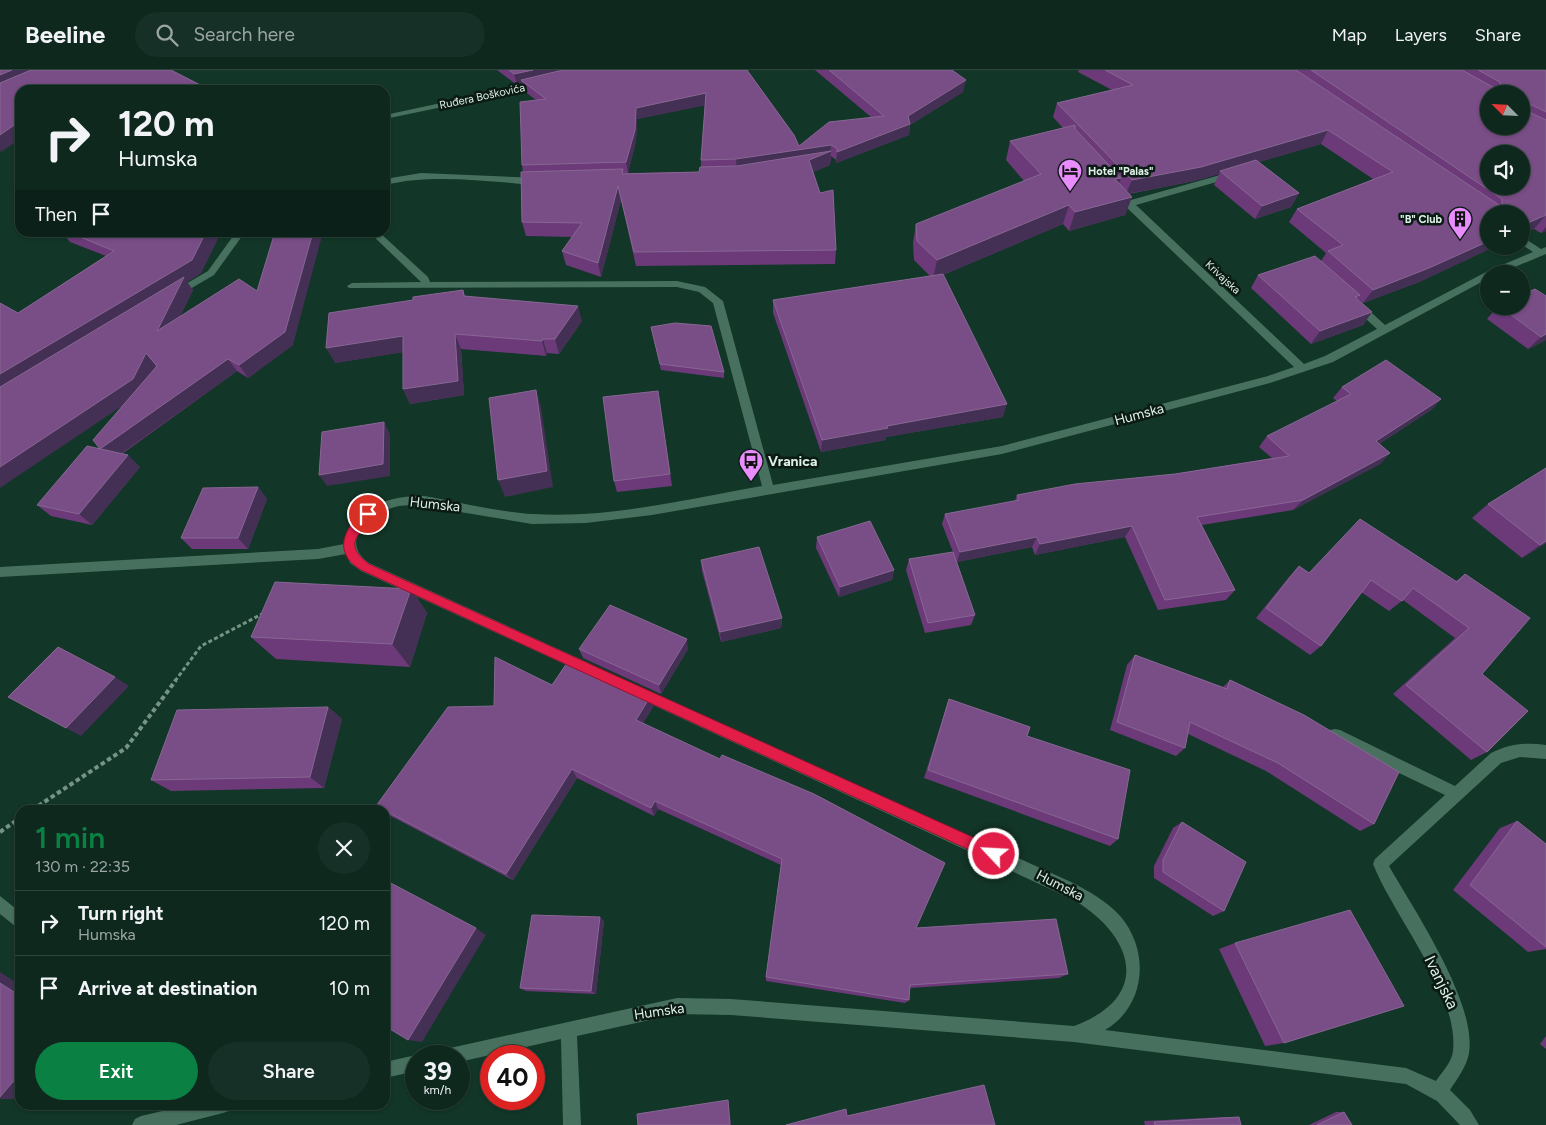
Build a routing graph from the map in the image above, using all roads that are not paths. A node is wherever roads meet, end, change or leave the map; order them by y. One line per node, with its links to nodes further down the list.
1 (545, 83): 2 (street, Ruđera Boškovića)
2 (390, 116)
3 (1244, 172): 7 (street)
4 (544, 180): 5 (street)
5 (390, 181)
6 (1108, 182): 7 (street, Krivajska)
7 (1128, 204): 17 (street, Krivajska)
8 (238, 237): 15 (street)
9 (378, 237): 13 (street)
10 (1530, 244): 11 (street)
11 (1542, 251): 16 (street, Humska)
12 (352, 286): 13 (street)
13 (426, 286): 18 (street)
14 (1347, 297): 16 (street)
15 (169, 298)
16 (1384, 330): 17 (street, Humska)
17 (1302, 368): 18 (street, Humska)
18 (769, 490): 19 (street, Humska)
19 (349, 548): 20 (street); 21 (street)
20 (0, 572)
21 (599, 674)
22 (617, 682): 29 (street, Humska)
23 (1323, 729): 25 (street)
24 (1546, 752): 25 (street, Ivanjska)
25 (1457, 794): 33 (street, Ivanjska)
26 (0, 904): 27 (street)
27 (15, 918)
28 (569, 1030): 29 (street, Humska); 30 (street, Humska); 36 (street)
29 (1074, 1034): 33 (street)
30 (470, 1051)
31 (405, 1065): 32 (street)
32 (390, 1069)
33 (1439, 1092): 37 (street)
34 (202, 1110): 35 (street)
35 (141, 1125)
36 (572, 1125)
37 (1470, 1125)

